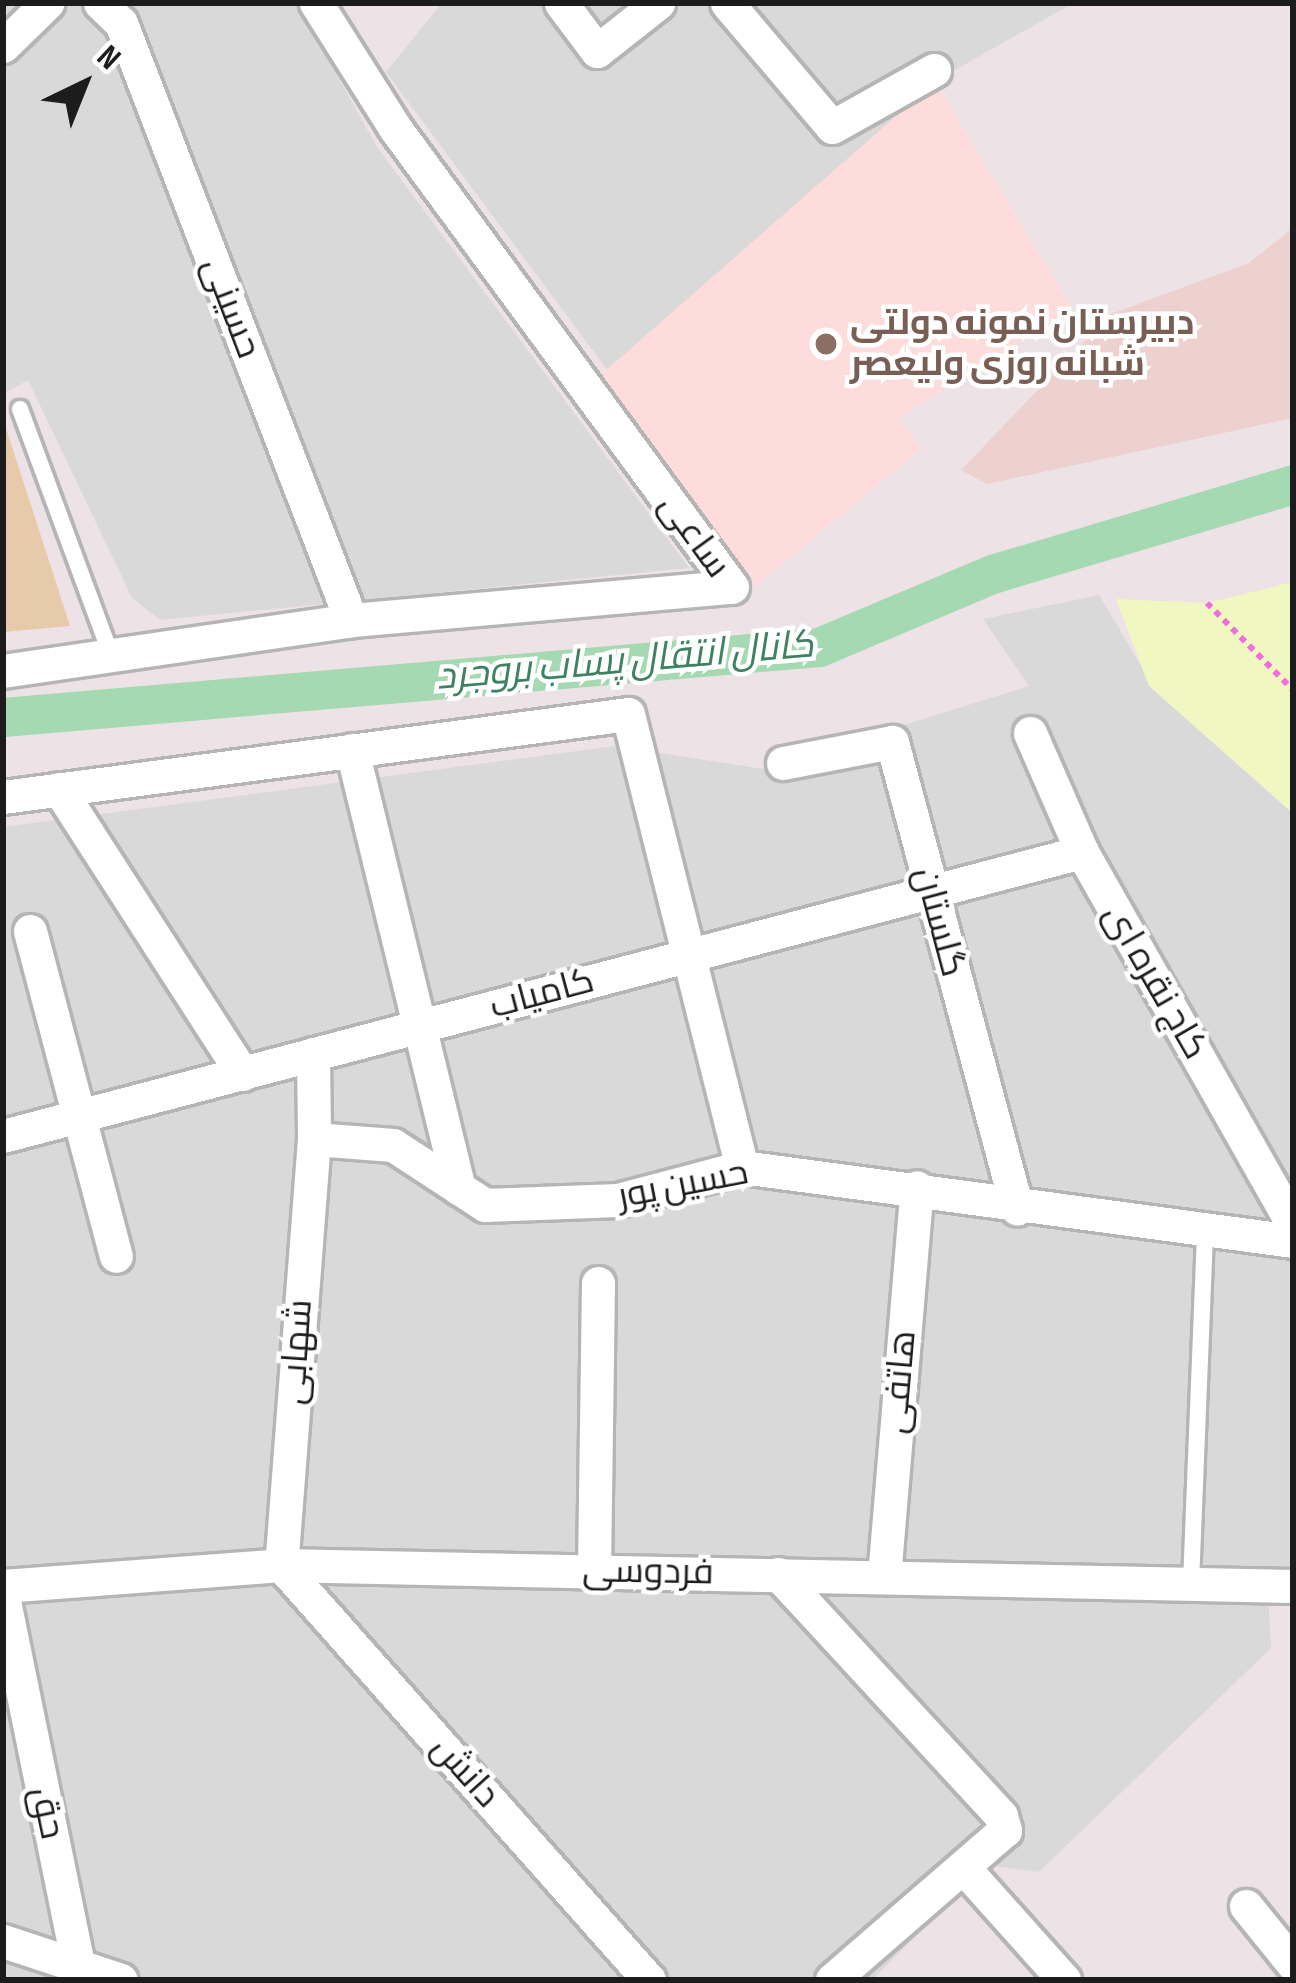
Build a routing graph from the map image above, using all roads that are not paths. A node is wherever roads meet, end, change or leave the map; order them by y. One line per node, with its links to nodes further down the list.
1 (46, 3): 7 (street)
2 (100, 3): 10 (street, حسینی)
3 (316, 3): 10 (street, ساعی)
4 (561, 3): 5 (street)
5 (658, 3)
6 (727, 3): 8 (street)
7 (3, 46)
8 (934, 70)
9 (20, 409): 11 (lane)
10 (351, 620): 11 (street, ساعی)
11 (111, 655): 12 (street, ساعی)
12 (3, 671)
13 (1030, 733): 18 (street, کاج نقره ای)
14 (352, 750): 16 (street); 21 (street); 22 (street)
15 (783, 764): 19 (street, گلستان)
16 (59, 788): 17 (street); 24 (street)
17 (3, 797)
18 (1082, 852): 19 (street, کامیاب); 32 (street, کاج نقره ای)
19 (930, 892): 21 (street, کامیاب); 31 (street, گلستان)
20 (29, 931): 25 (street)
21 (692, 955): 22 (street, کامیاب); 28 (street)
22 (418, 1027): 23 (street, کامیاب); 30 (street)
23 (313, 1054): 24 (street, کامیاب); 27 (street)
24 (243, 1074): 25 (street, کامیاب)
25 (77, 1117): 26 (street, کامیاب); 35 (street)
26 (3, 1136)
27 (314, 1139): 30 (street, حسین پور); 37 (street, شهابی)
28 (742, 1167): 29 (street, حسین پور); 30 (street, حسین پور)
29 (917, 1187): 31 (street, حسین پور); 40 (street, هاتفی)
30 (460, 1188)
31 (1017, 1209): 33 (street, حسین پور)
32 (1293, 1225)
33 (1204, 1227): 34 (street, حسین پور); 41 (lane)
34 (1293, 1241)
35 (116, 1256)
36 (598, 1283): 38 (street)
37 (281, 1565): 38 (street, فردوسی); 42 (street, فردوسی); 52 (street, دانش)
38 (594, 1570): 39 (street, فردوسی)
39 (778, 1574): 40 (street, فردوسی); 45 (street)
40 (884, 1577): 41 (street, فردوسی)
41 (1191, 1583): 43 (street, فردوسی)
42 (3, 1586)
43 (1293, 1586)
44 (3, 1596): 48 (street, حق)
45 (963, 1867): 53 (street); 54 (street)
46 (1246, 1906): 49 (street)
47 (3, 1941): 50 (street)
48 (77, 1960): 50 (street); 51 (street)
49 (1293, 1964)
50 (45, 1965)
51 (121, 1980)
52 (649, 1980)
53 (832, 1980)
54 (1064, 1980)

